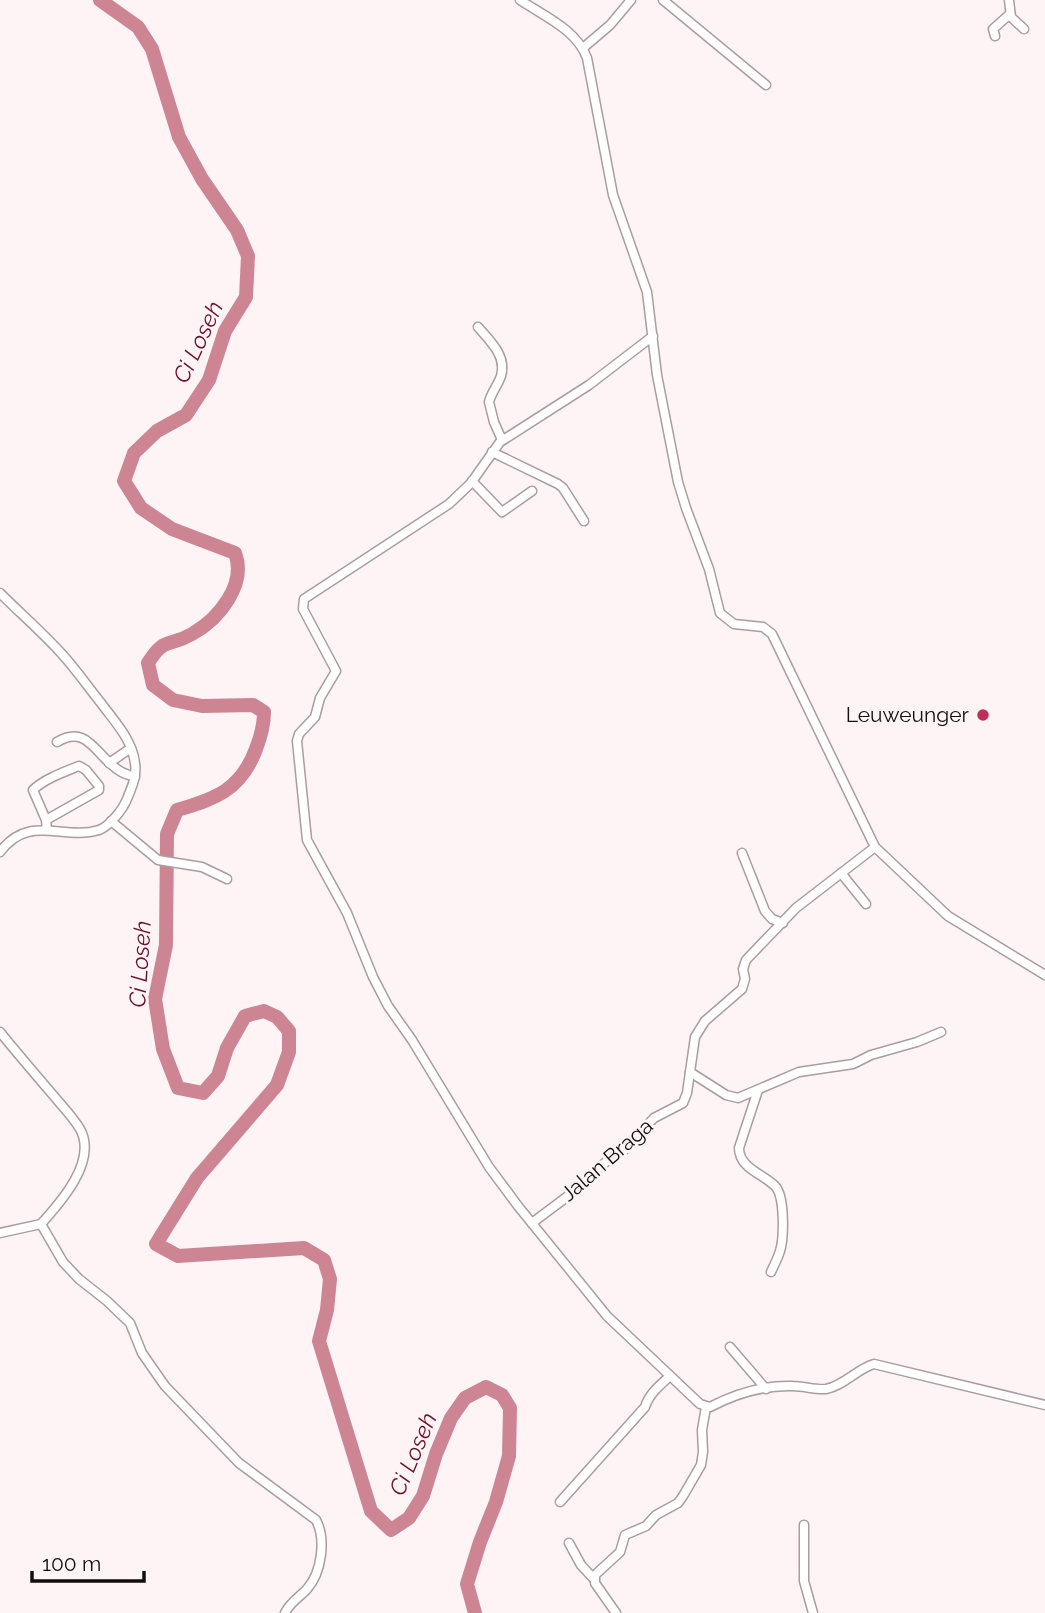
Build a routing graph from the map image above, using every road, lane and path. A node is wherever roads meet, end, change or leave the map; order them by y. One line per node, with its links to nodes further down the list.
1 (520, 0): 8 (street)
2 (631, 0): 8 (street)
3 (663, 0): 9 (street)
4 (1009, 0): 5 (street)
5 (1010, 14): 6 (street); 7 (street)
6 (1024, 29)
7 (995, 36)
8 (583, 48): 11 (street)
9 (766, 85)
10 (478, 327): 12 (street)
11 (653, 336): 12 (street); 24 (street)
12 (497, 446): 13 (street); 15 (street)
13 (472, 481): 14 (street); 36 (street)
14 (532, 491)
15 (584, 522)
16 (0, 593): 18 (street)
17 (57, 743): 19 (street)
18 (131, 748): 19 (street); 20 (street)
19 (109, 762): 20 (street)
20 (135, 777): 22 (street)
21 (46, 820): 21 (street); 23 (street)
22 (111, 821): 23 (street); 28 (street)
23 (47, 830): 25 (street)
24 (875, 847): 27 (street, Jalan Braga); 31 (street)
25 (0, 852)
26 (742, 853): 30 (street)
27 (841, 873): 29 (street); 30 (street, Jalan Braga)
28 (227, 879)
29 (866, 904)
30 (783, 923): 34 (street, Jalan Braga)
31 (1045, 975)
32 (0, 1032): 37 (street)
33 (941, 1032): 35 (street)
34 (690, 1072): 35 (street); 36 (street, Jalan Braga)
35 (758, 1090): 39 (street)
36 (532, 1223): 41 (street)
37 (41, 1224): 38 (street); 49 (street)
38 (0, 1233)
39 (771, 1272)
40 (730, 1347): 42 (street)
41 (670, 1376): 44 (street); 45 (street)
42 (766, 1389): 43 (street); 44 (street)
43 (1045, 1405)
44 (706, 1407): 48 (street)
45 (560, 1502)
46 (804, 1525): 51 (street)
47 (569, 1543): 48 (street)
48 (594, 1579): 50 (street)
49 (285, 1613)
50 (616, 1613)
51 (813, 1613)

